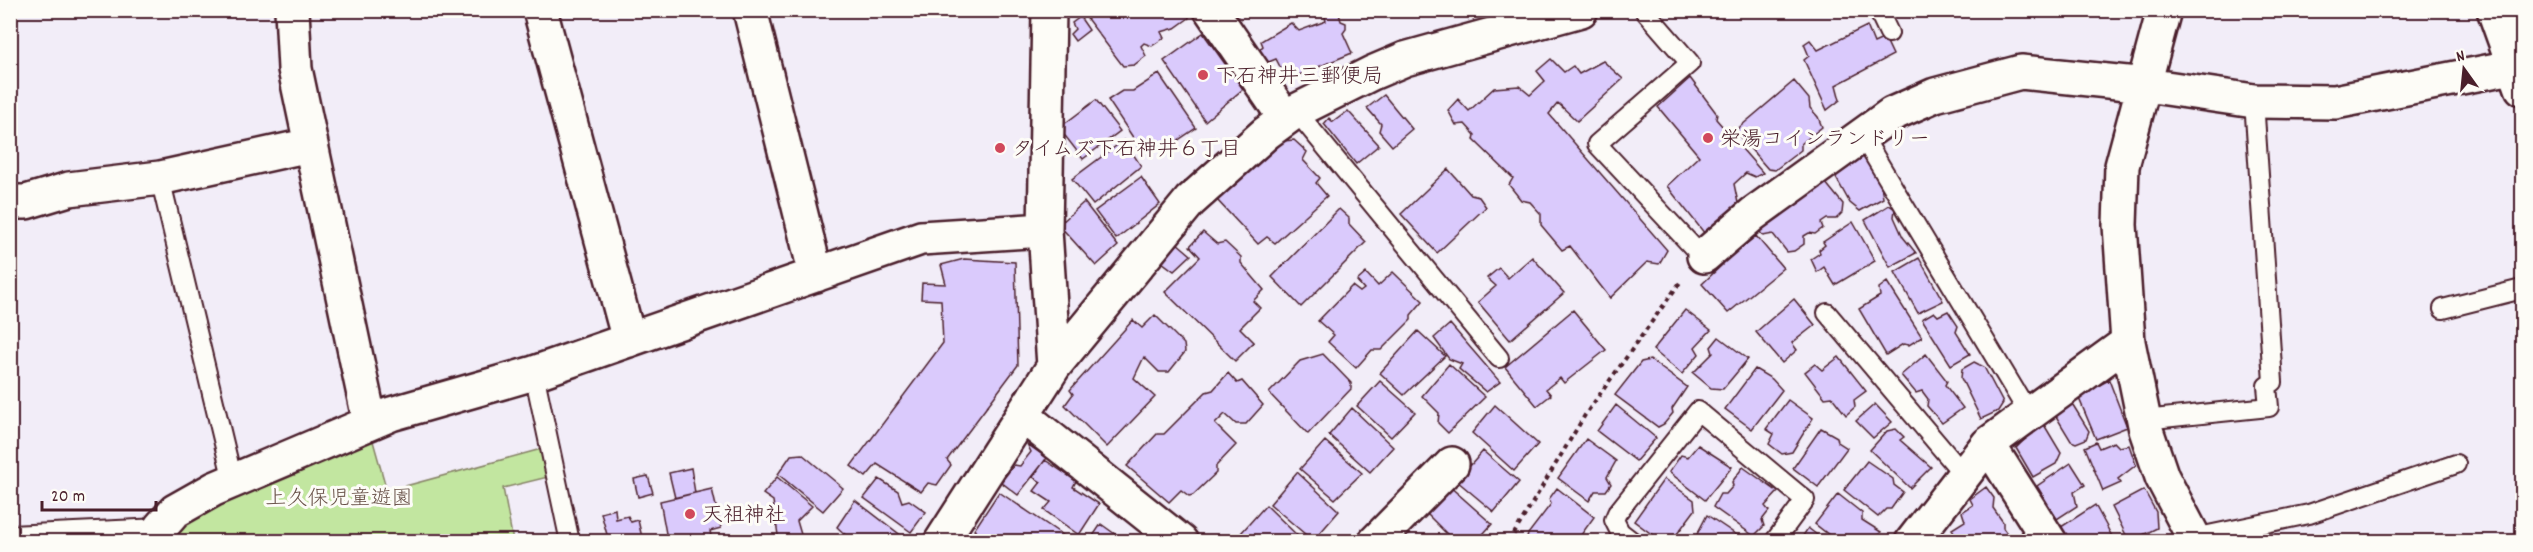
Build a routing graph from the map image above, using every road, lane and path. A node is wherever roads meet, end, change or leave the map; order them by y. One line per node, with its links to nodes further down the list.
1 (292, 10): 17 (street)
2 (540, 10): 26 (street)
3 (750, 10): 22 (street)
4 (1049, 10): 20 (street)
5 (1211, 10): 15 (street)
6 (1581, 10): 15 (street)
7 (1644, 10): 21 (lane)
8 (1878, 10): 11 (lane)
9 (2164, 10): 13 (street)
10 (2494, 10): 12 (street)
11 (1889, 33)
12 (2520, 74): 14 (street)
13 (2146, 85): 14 (street); 16 (street); 27 (street)
14 (2254, 101): 33 (lane)
15 (1290, 115): 28 (lane); 29 (street)
16 (1863, 136): 21 (street); 31 (lane)
17 (310, 145): 18 (street); 34 (street)
18 (160, 178): 19 (street); 39 (lane)
19 (10, 202)
20 (1046, 230): 22 (street); 29 (street)
21 (1704, 256): 47 (path)
22 (816, 275): 26 (street)
23 (2523, 289): 24 (lane)
24 (2443, 309)
25 (1827, 313): 38 (lane)
26 (629, 340): 30 (street)
27 (2128, 342): 31 (street); 33 (street)
28 (1499, 358)
29 (1054, 366): 32 (street)
30 (534, 373): 34 (street); 43 (lane)
31 (2029, 414): 35 (street)
32 (1023, 416): 44 (street); 45 (street)
33 (2144, 420): 42 (street)
34 (370, 423): 39 (street)
35 (1988, 444): 38 (street); 51 (street)
36 (1452, 464): 46 (street)
37 (2456, 464): 42 (lane)
38 (1964, 476): 50 (street)
39 (233, 481): 41 (street)
40 (10, 535): 41 (lane)
41 (159, 535)
42 (2190, 540)
43 (570, 542)
44 (942, 542)
45 (1181, 542)
46 (1375, 542)
47 (1509, 542)
48 (1633, 542): 49 (lane)
49 (1774, 542)
50 (1912, 542)
51 (2049, 542)

